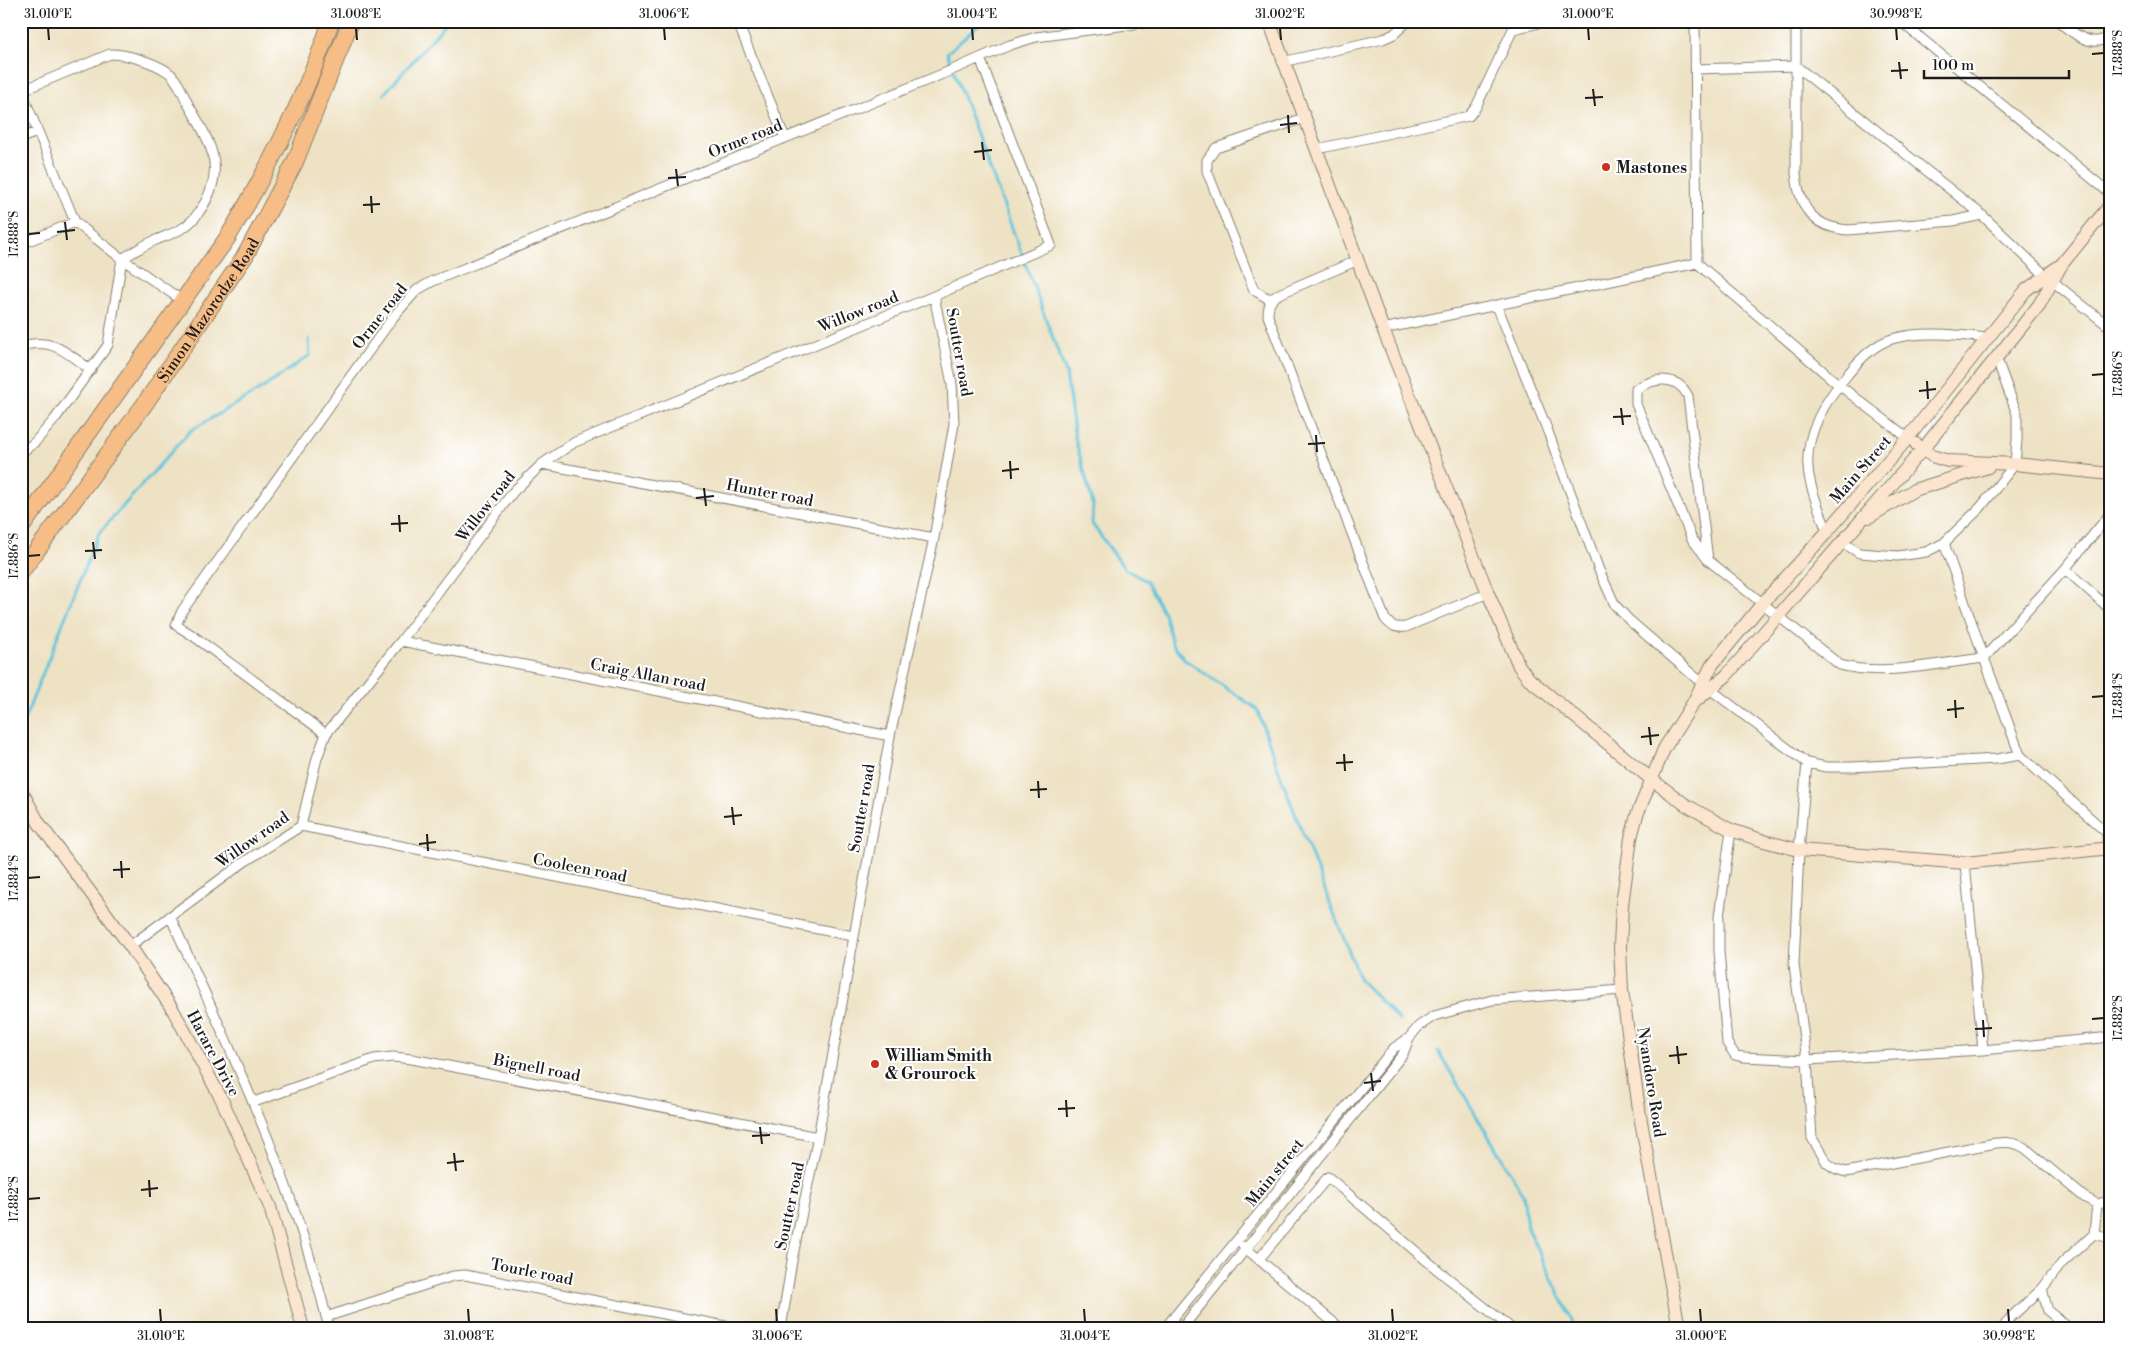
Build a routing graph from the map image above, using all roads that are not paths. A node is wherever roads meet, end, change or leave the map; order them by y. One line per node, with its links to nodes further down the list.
1 (331, 21): 35 (highway)
2 (351, 21): 60 (highway, Simon Mazorodze Road)
3 (737, 21): 22 (street)
4 (1157, 21): 12 (street)
5 (1269, 21): 15 (street)
6 (1408, 21): 15 (street)
7 (1548, 21): 23 (street)
8 (1695, 21): 17 (street)
9 (1796, 21): 16 (street)
10 (1900, 21): 24 (street)
11 (2058, 21): 13 (street)
12 (1131, 23): 14 (street)
13 (2111, 34)
14 (980, 58): 22 (street, Orme road); 33 (street, Willow road)
15 (1282, 62): 19 (street)
16 (1796, 66): 17 (street); 26 (street); 26 (street)
17 (1696, 69): 31 (street)
18 (21, 91): 20 (street); 29 (street)
19 (1304, 118): 23 (street); 34 (street)
20 (37, 132): 21 (street); 27 (street)
21 (21, 138)
22 (785, 138): 68 (street, Orme road)
23 (1316, 149): 30 (street)
24 (2111, 194)
25 (2111, 204): 32 (street, Main Street)
26 (1982, 215): 32 (street)
27 (75, 222): 28 (street); 29 (street)
28 (21, 244)
29 (122, 259): 35 (street); 42 (street)
30 (1358, 260): 34 (street); 38 (street)
31 (1697, 263): 36 (street); 43 (street)
32 (2049, 279): 37 (street); 39 (street, Main Street); 41 (street, Main Street)
33 (934, 296): 47 (street, Willow road); 55 (street, Soutter road)
34 (1272, 298): 61 (street)
35 (183, 301): 53 (highway)
36 (1498, 306): 38 (street); 67 (street)
37 (2111, 328)
38 (1383, 329): 61 (street)
39 (1988, 338): 43 (street); 44 (street, Main Street)
40 (21, 346): 42 (street)
41 (1996, 357): 45 (street, Main Street); 49 (street)
42 (91, 370): 46 (street)
43 (1839, 385): 44 (street); 54 (street)
44 (1908, 438): 45 (street); 54 (street, Main Street)
45 (1922, 449): 48 (street); 52 (street, Main Street)
46 (21, 453)
47 (542, 464): 55 (street, Hunter road); 65 (street, Willow road)
48 (1995, 464): 49 (street); 52 (street)
49 (2015, 464): 50 (street); 57 (street)
50 (2111, 474)
51 (2111, 513): 59 (street)
52 (1860, 523): 56 (street, Main Street)
53 (21, 528)
54 (1827, 532): 62 (street, Main Street)
55 (934, 538): 69 (street, Soutter road)
56 (1842, 542): 57 (street); 64 (street, Main Street)
57 (1944, 543): 66 (street)
58 (1708, 560): 58 (street); 62 (street)
59 (2065, 569): 63 (street); 66 (street)
60 (21, 572)
61 (1488, 593): 72 (street)
62 (1762, 604): 64 (street); 67 (street, Main Street)
63 (2111, 610)
64 (1778, 615): 66 (street); 67 (street, Main Street)
65 (401, 641): 68 (street, Willow road); 69 (street, Craig Allan road)
66 (1984, 658): 70 (street)
67 (1706, 686): 71 (street); 72 (street, Main Street)
68 (326, 734): 76 (street, Willow road)
69 (890, 736): 84 (street, Soutter road)
70 (2020, 755): 71 (street); 78 (street)
71 (1807, 763): 81 (street)
72 (1651, 779): 77 (street); 79 (street, Main Street)
73 (21, 790): 75 (street, Harare Drive)
74 (21, 806): 75 (street, Harare Drive)
75 (40, 823): 85 (street, Harare Drive)
76 (301, 826): 83 (street, Willow road); 84 (street, Cooleen road)
77 (1731, 830): 81 (street); 90 (street)
78 (2109, 830): 80 (street)
79 (1631, 838): 86 (street, Nyandoro Road)
80 (2109, 848): 82 (street)
81 (1799, 850): 82 (street); 90 (street)
82 (1965, 863): 89 (street)
83 (170, 916): 85 (street, Willow road); 91 (street)
84 (853, 936): 92 (street, Soutter road)
85 (130, 946): 102 (street, Harare Drive)
86 (1622, 990): 88 (street, Main street); 110 (street, Nyandoro Road)
87 (2111, 1037): 89 (street)
88 (1409, 1038): 97 (street, Main street); 98 (street, Main street)
89 (1983, 1050): 90 (street)
90 (1807, 1060): 94 (street)
91 (254, 1102): 92 (street, Bignell road); 101 (street)
92 (818, 1137): 105 (street, Soutter road)
93 (2111, 1201): 94 (street)
94 (2096, 1204): 95 (street)
95 (2094, 1234): 96 (street); 100 (street)
96 (2111, 1238)
97 (1238, 1240): 98 (street); 106 (street, Main street)
98 (1247, 1249): 99 (street); 107 (street, Main street)
99 (1258, 1259): 108 (street); 109 (street)
100 (2042, 1289): 111 (street); 112 (street)
101 (326, 1317): 103 (street); 104 (street, Tourle road)
102 (303, 1328)
103 (329, 1328)
104 (734, 1328)
105 (781, 1328)
106 (1165, 1328)
107 (1182, 1328)
108 (1340, 1328)
109 (1511, 1328)
110 (1680, 1328)
111 (2004, 1328)
112 (2069, 1328)

